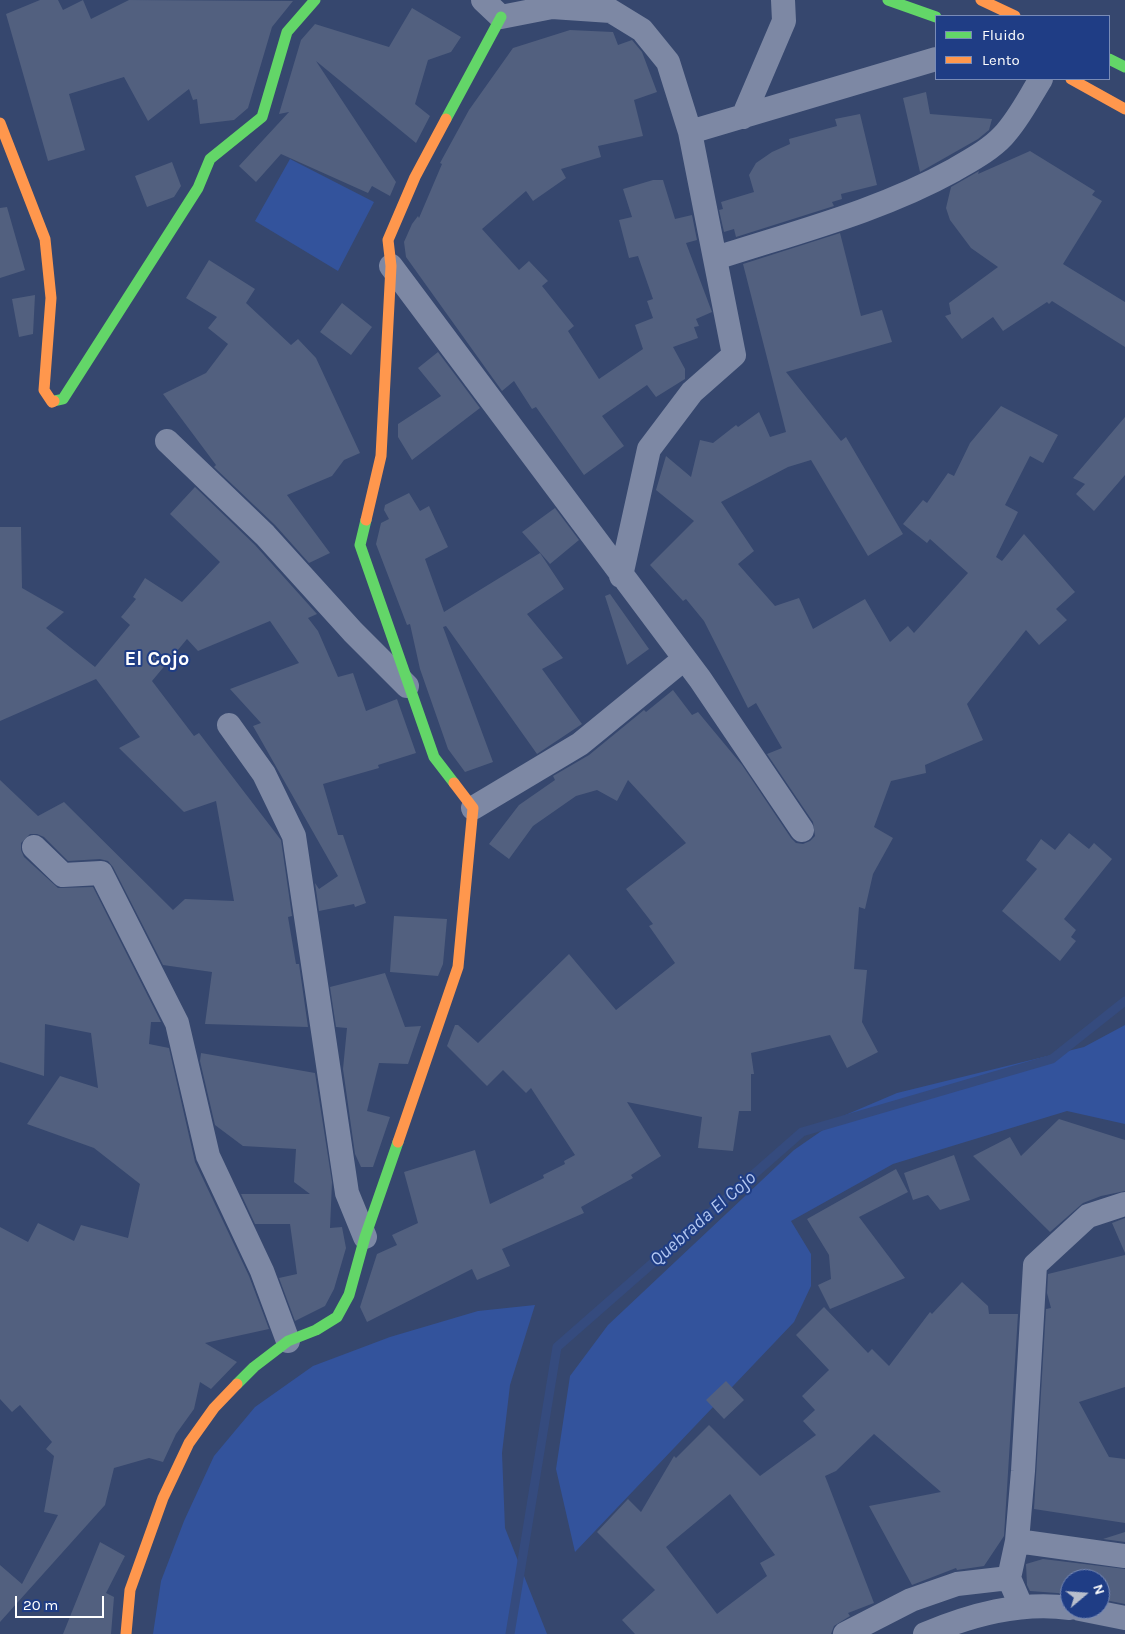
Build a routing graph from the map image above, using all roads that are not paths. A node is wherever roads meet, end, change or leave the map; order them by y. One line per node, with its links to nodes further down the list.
1 (315, 0): 16 (street)
2 (483, 0): 7 (street)
3 (783, 0): 15 (street)
4 (888, 0): 8 (street)
5 (980, 0): 6 (street)
6 (1014, 15)
7 (501, 17): 17 (street); 19 (street)
8 (935, 17)
9 (935, 59): 15 (street)
10 (1110, 60): 11 (street)
11 (1125, 67)
12 (1040, 80): 18 (street)
13 (1073, 80): 14 (street)
14 (1125, 109)
15 (743, 117): 17 (street)
16 (0, 123)
17 (690, 132): 18 (street)
18 (716, 258): 21 (street)
19 (391, 266): 21 (street); 23 (street)
20 (167, 441): 23 (street)
21 (621, 576): 22 (street)
22 (684, 659): 25 (street); 26 (street)
23 (407, 686): 25 (street)
24 (230, 725): 29 (street)
25 (473, 808): 29 (street)
26 (802, 830)
27 (34, 847): 30 (street)
28 (1125, 1204): 31 (street)
29 (366, 1237): 30 (street)
30 (288, 1340): 38 (street)
31 (1017, 1542): 32 (street); 33 (street)
32 (1125, 1556)
33 (1009, 1578): 34 (street); 39 (street)
34 (1021, 1606): 35 (street); 40 (street)
35 (1060, 1608)
36 (1110, 1615): 37 (street)
37 (1125, 1618)
38 (126, 1634)
39 (845, 1634)
40 (925, 1634)

